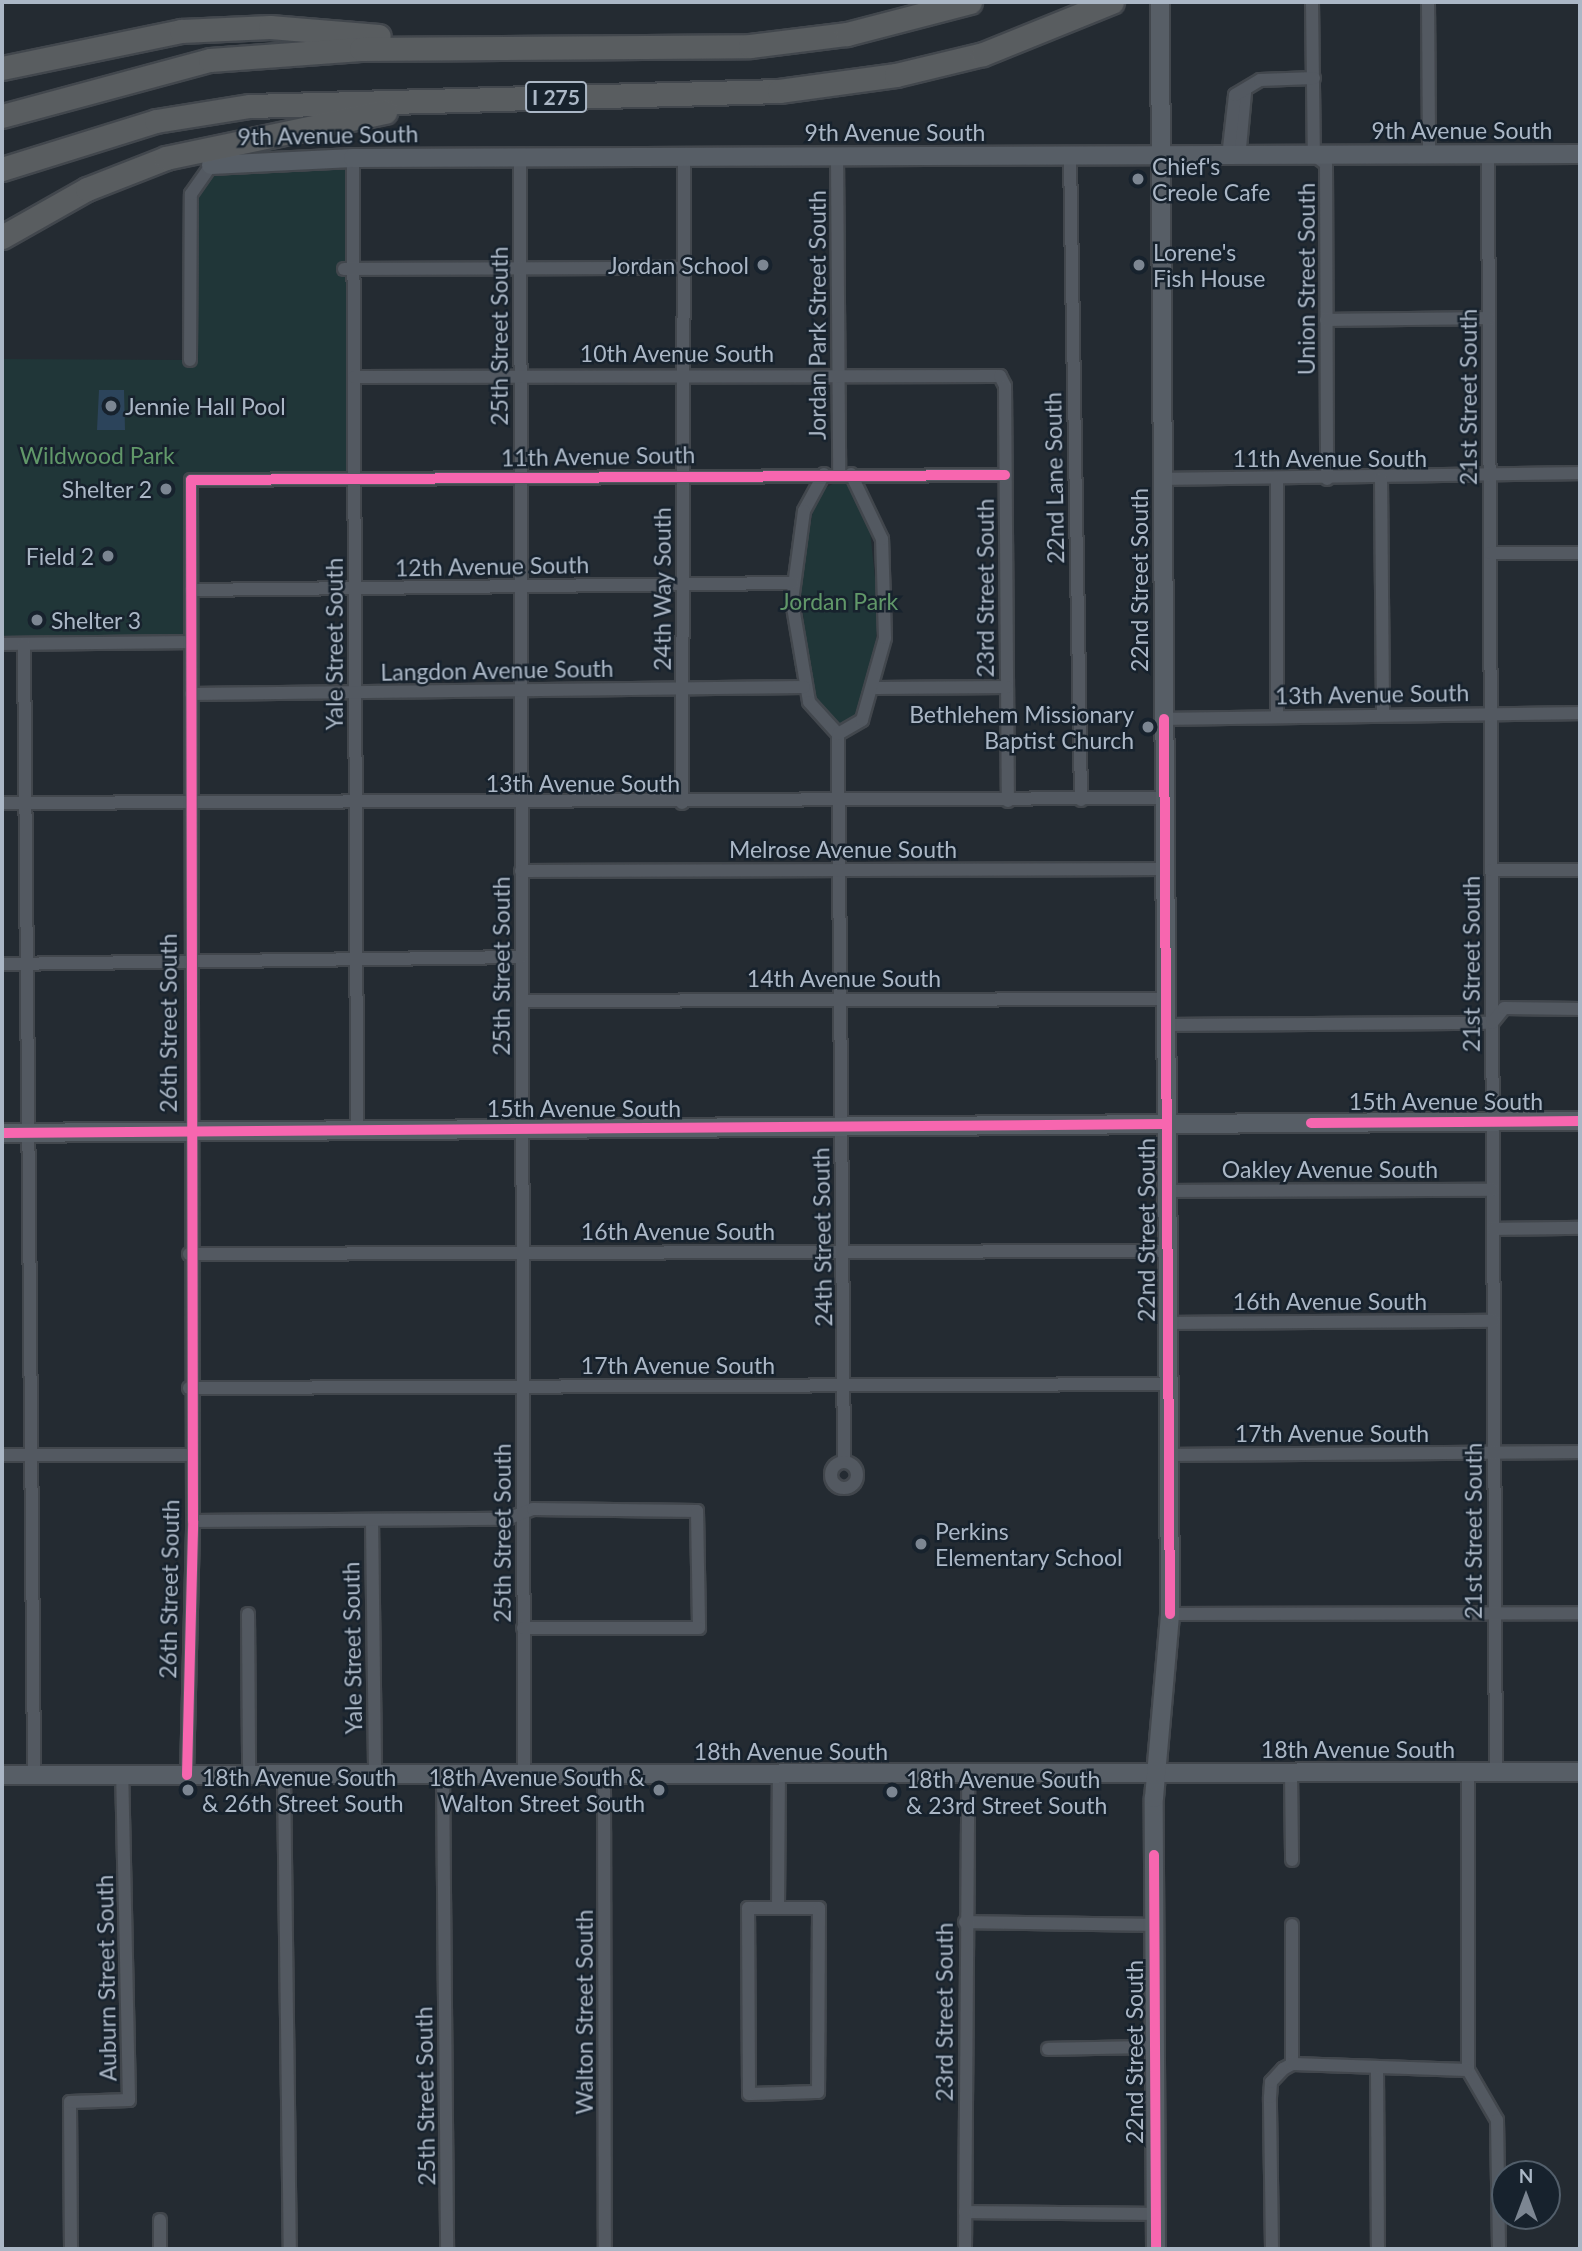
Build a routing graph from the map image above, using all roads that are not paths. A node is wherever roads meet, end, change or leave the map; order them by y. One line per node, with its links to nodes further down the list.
1 (970, 2): 6 (highway, I 275)
2 (1160, 2): 12 (street, 22nd Street South)
3 (1312, 2): 8 (street, Union Street South)
4 (1429, 2): 15 (street)
5 (1109, 4): 9 (highway, I 275)
6 (514, 48): 7 (highway); 10 (highway, I 275)
7 (2, 68)
8 (1314, 78): 13 (street); 14 (street, Union Street South)
9 (476, 98): 23 (highway, I 275); 24 (highway)
10 (2, 116)
11 (1580, 154): 16 (street, 9th Avenue South)
12 (1160, 155): 13 (street, 9th Avenue South); 18 (street, 9th Avenue South); 48 (street, 22nd Street South)
13 (1234, 155): 14 (street, 9th Avenue South)
14 (1314, 155): 15 (street, 9th Avenue South); 29 (street, Union Street South)
15 (1429, 155): 16 (street, 9th Avenue South)
16 (1488, 155): 28 (street, 21st Street South)
17 (836, 156): 18 (street, 9th Avenue South); 20 (street, 9th Avenue South); 31 (street, Jordan Park Street South)
18 (1070, 156): 73 (street, 22nd Lane South)
19 (520, 157): 20 (street, 9th Avenue South); 21 (street, 9th Avenue South); 25 (street, 25th Street South)
20 (684, 157): 26 (street)
21 (353, 158): 22 (street, 9th Avenue South); 27 (street, Yale Street South)
22 (211, 165): 30 (street)
23 (2, 169)
24 (2, 237)
25 (520, 268): 26 (street); 27 (street); 33 (street, 25th Street South)
26 (684, 268): 32 (street)
27 (349, 269): 35 (street, Yale Street South)
28 (1489, 318): 29 (street); 39 (street, 21st Street South)
29 (1326, 320): 44 (street, Union Street South)
30 (190, 360)
31 (836, 373): 32 (street, 10th Avenue South); 34 (street, 10th Avenue South); 38 (street, Jordan Park Street South)
32 (684, 374): 33 (street, 10th Avenue South); 41 (street, 24th Way South)
33 (520, 375): 35 (street, 10th Avenue South); 42 (street, 25th Street South)
34 (1000, 376): 40 (street, 23rd Street South)
35 (354, 377): 47 (street, Yale Street South)
36 (1580, 473): 39 (street, 11th Avenue South)
37 (824, 474): 38 (street, 11th Avenue South); 41 (street, 11th Avenue South); 51 (street)
38 (845, 474): 40 (street, 11th Avenue South); 61 (street)
39 (1490, 474): 45 (street, 11th Avenue South); 49 (street, 21st Street South)
40 (1005, 475): 60 (street, 23rd Street South)
41 (683, 476): 42 (street, 11th Avenue South); 52 (street, 24th Way South)
42 (520, 479): 47 (street, 11th Avenue South); 53 (street, 25th Street South)
43 (1277, 479): 44 (street, 11th Avenue South); 48 (street, 11th Avenue South); 69 (street)
44 (1328, 479): 45 (street, 11th Avenue South)
45 (1381, 479): 68 (street)
46 (191, 480): 47 (street, 11th Avenue South); 55 (street, 26th Street South)
47 (354, 480): 54 (street, Yale Street South)
48 (1163, 480): 70 (street, 22nd Street South)
49 (1490, 553): 50 (street); 67 (street, 21st Street South)
50 (1580, 553)
51 (793, 583): 52 (street, 12th Avenue South); 59 (street)
52 (683, 584): 53 (street, 12th Avenue South); 62 (street, 24th Way South)
53 (521, 586): 54 (street, 12th Avenue South); 63 (street, 25th Street South)
54 (355, 589): 55 (street, 12th Avenue South); 64 (street, Yale Street South)
55 (191, 590): 56 (street, 26th Street South)
56 (191, 642): 58 (street); 65 (street, 26th Street South)
57 (2, 643): 58 (street)
58 (24, 644): 75 (street)
59 (804, 687): 62 (street, Langdon Avenue South); 71 (street)
60 (1007, 687): 61 (street); 74 (street, 23rd Street South)
61 (876, 688): 71 (street)
62 (682, 689): 63 (street, Langdon Avenue South); 79 (street, 24th Way South)
63 (521, 691): 64 (street, Langdon Avenue South); 80 (street, 25th Street South)
64 (355, 692): 65 (street, Langdon Avenue South); 81 (street, Yale Street South)
65 (191, 694): 76 (street, 26th Street South)
66 (1580, 713): 67 (street, 13th Avenue South)
67 (1491, 714): 68 (street, 13th Avenue South); 84 (street, 21st Street South)
68 (1383, 715): 69 (street, 13th Avenue South)
69 (1277, 716): 70 (street, 13th Avenue South)
70 (1164, 719): 72 (street, 22nd Street South)
71 (838, 734): 77 (street)
72 (1165, 798): 73 (street, 13th Avenue South); 82 (street, 22nd Street South)
73 (1080, 800): 74 (street, 13th Avenue South)
74 (1008, 801): 77 (street, 13th Avenue South)
75 (26, 802): 76 (street, 13th Avenue South); 78 (street, 13th Avenue South); 91 (street)
76 (190, 802): 81 (street, 13th Avenue South); 89 (street, 26th Street South)
77 (839, 802): 79 (street, 13th Avenue South); 83 (street, 24th Street South)
78 (2, 803)
79 (682, 803): 80 (street, 13th Avenue South)
80 (521, 805): 81 (street, 13th Avenue South); 86 (street, 25th Street South)
81 (356, 806): 88 (street, Yale Street South)
82 (1164, 869): 83 (street, Melrose Avenue South); 93 (street, 22nd Street South)
83 (840, 870): 86 (street, Melrose Avenue South); 92 (street, 24th Street South)
84 (1492, 870): 85 (street); 96 (street, 21st Street South)
85 (1580, 870)
86 (522, 871): 87 (street, 25th Street South)
87 (522, 957): 88 (street); 94 (street, 25th Street South)
88 (356, 960): 89 (street); 103 (street, Yale Street South)
89 (189, 962): 91 (street); 104 (street, 26th Street South)
90 (2, 964): 91 (street)
91 (25, 964): 106 (street)
92 (841, 998): 93 (street, 14th Avenue South); 94 (street, 14th Avenue South); 101 (street, 24th Street South)
93 (1166, 999): 97 (street, 22nd Street South)
94 (522, 1001): 102 (street, 25th Street South)
95 (1580, 1009): 96 (street)
96 (1492, 1023): 97 (street); 99 (street, 21st Street South)
97 (1166, 1025): 100 (street, 22nd Street South)
98 (1580, 1121): 99 (street, 15th Avenue South)
99 (1493, 1122): 100 (street, 15th Avenue South); 107 (street, 21st Street South)
100 (1166, 1124): 101 (street, 15th Avenue South); 108 (street, 22nd Street South)
101 (841, 1127): 102 (street, 15th Avenue South); 111 (street, 24th Street South)
102 (522, 1129): 103 (street, 15th Avenue South); 113 (street, 25th Street South)
103 (357, 1131): 104 (street, 15th Avenue South)
104 (189, 1132): 106 (street, 15th Avenue South); 114 (street, 26th Street South)
105 (2, 1133): 106 (street, 15th Avenue South)
106 (27, 1133): 124 (street)
107 (1493, 1190): 108 (street, Oakley Avenue South); 110 (street, 21st Street South)
108 (1167, 1191): 112 (street, 22nd Street South)
109 (1580, 1228): 110 (street)
110 (1493, 1229): 115 (street, 21st Street South)
111 (843, 1251): 112 (street, 16th Avenue South); 113 (street, 16th Avenue South); 118 (street, 24th Street South)
112 (1167, 1251): 116 (street, 22nd Street South)
113 (522, 1252): 114 (street, 16th Avenue South); 119 (street, 25th Street South)
114 (189, 1254): 120 (street, 26th Street South)
115 (1494, 1321): 116 (street, 16th Avenue South); 122 (street, 21st Street South)
116 (1168, 1323): 117 (street, 22nd Street South)
117 (1168, 1384): 118 (street, 17th Avenue South); 126 (street, 22nd Street South)
118 (844, 1385): 119 (street, 17th Avenue South); 127 (street, 24th Street South)
119 (523, 1386): 120 (street, 17th Avenue South); 128 (street, 25th Street South)
120 (189, 1388): 125 (street, 26th Street South)
121 (1580, 1452): 122 (street, 17th Avenue South)
122 (1494, 1453): 126 (street, 17th Avenue South); 131 (street, 21st Street South)
123 (2, 1455): 124 (street)
124 (30, 1455): 125 (street); 141 (street)
125 (191, 1455): 130 (street, 26th Street South)
126 (1169, 1455): 134 (street, 22nd Street South)
127 (844, 1462)
128 (523, 1514): 129 (street); 135 (street, 25th Street South); 135 (street)
129 (372, 1520): 130 (street); 147 (street, Yale Street South)
130 (193, 1521): 144 (street, 26th Street South)
131 (1495, 1613): 132 (street); 134 (street); 136 (street, 21st Street South)
132 (1580, 1613)
133 (248, 1614): 145 (street)
134 (1170, 1614): 143 (street, 22nd Street South)
135 (523, 1628): 149 (street, 25th Street South)
136 (1496, 1772): 137 (street, 18th Avenue South); 139 (street, 18th Avenue South)
137 (1580, 1772)
138 (1291, 1773): 139 (street, 18th Avenue South); 143 (street, 18th Avenue South); 153 (street)
139 (1468, 1773): 162 (street)
140 (2, 1774): 141 (street, 18th Avenue South)
141 (34, 1774): 142 (street, 18th Avenue South)
142 (122, 1774): 144 (street, 18th Avenue South); 166 (street, Auburn Street South)
143 (1156, 1774): 152 (street, 18th Avenue South); 156 (street, 22nd Street South)
144 (187, 1775): 145 (street, 18th Avenue South)
145 (249, 1775): 146 (street, 18th Avenue South)
146 (285, 1775): 147 (street, 18th Avenue South); 168 (street)
147 (375, 1775): 148 (street, 18th Avenue South)
148 (443, 1775): 149 (street, 18th Avenue South); 169 (street, 25th Street South)
149 (524, 1775): 150 (street, 18th Avenue South)
150 (604, 1775): 151 (street, 18th Avenue South); 170 (street, Walton Street South)
151 (779, 1775): 152 (street, 18th Avenue South); 154 (street)
152 (968, 1775): 155 (street, 23rd Street South)
153 (1292, 1860)
154 (778, 1907): 154 (street)
155 (965, 1922): 156 (street); 163 (street, 23rd Street South)
156 (1154, 1924): 158 (street, 22nd Street South)
157 (1292, 1925): 160 (street)
158 (1155, 2047): 159 (street); 164 (street, 22nd Street South)
159 (1048, 2049)
160 (1292, 2064): 161 (street); 173 (street)
161 (1377, 2070): 162 (street); 174 (street)
162 (1468, 2070): 175 (street)
163 (965, 2212): 164 (street); 171 (street, 23rd Street South)
164 (1156, 2214): 172 (street, 22nd Street South)
165 (160, 2220): 167 (street)
166 (71, 2249)
167 (160, 2249)
168 (290, 2249)
169 (447, 2249)
170 (605, 2249)
171 (965, 2249)
172 (1156, 2249)
173 (1272, 2249)
174 (1378, 2249)
175 (1499, 2249)

